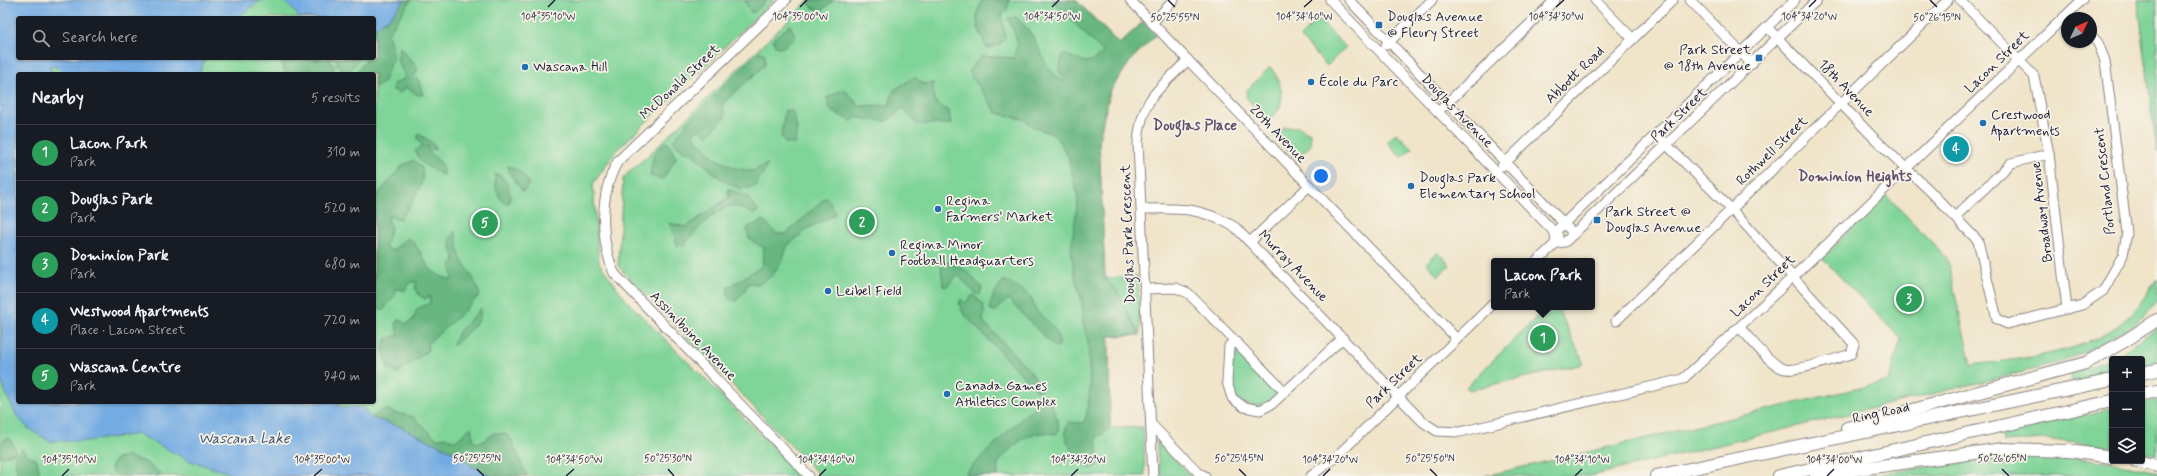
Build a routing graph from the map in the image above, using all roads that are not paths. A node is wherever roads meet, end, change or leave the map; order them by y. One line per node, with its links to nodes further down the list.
1 (786, 0): 38 (street, McDonald Street)
2 (1130, 0): 17 (street, 20th Avenue)
3 (1174, 0): 17 (street)
4 (1330, 0): 23 (street, Douglas Avenue)
5 (1349, 0): 21 (street, Douglas Avenue)
6 (1432, 0): 21 (street)
7 (1555, 0): 28 (street)
8 (1595, 0): 20 (street)
9 (1673, 0): 20 (street, Abbott Road)
10 (1690, 0): 24 (street)
11 (1794, 0): 18 (street, Park Street)
12 (1817, 0): 19 (street, Park Street)
13 (1948, 0): 29 (street, Rothwell Street)
14 (1960, 0): 26 (street, Broadway Avenue)
15 (2082, 0): 16 (street, Lacon Street)
16 (2071, 11): 26 (street, Lacon Street)
17 (1152, 22): 25 (street, 20th Avenue)
18 (1768, 27): 19 (street, 18th Avenue); 24 (street, Park Street)
19 (1779, 38): 27 (street, Park Street); 29 (street, 18th Avenue)
20 (1633, 39): 34 (street, Abbott Road)
21 (1389, 42): 23 (street); 28 (street, Douglas Avenue)
22 (2097, 42): 51 (street, Portland Crescent)
23 (1379, 51): 30 (street, Douglas Avenue)
24 (1741, 53): 27 (street); 31 (street, Park Street)
25 (1188, 60): 37 (street, 20th Avenue); 39 (street, Douglas Park Crescent)
26 (2019, 60): 33 (street, Broadway Avenue); 35 (street, Lacon Street)
27 (1752, 64): 32 (street, Park Street)
28 (1448, 103): 30 (street); 34 (street, Douglas Avenue)
29 (1841, 103): 35 (street, 18th Avenue); 40 (street, Rothwell Street)
30 (1438, 112): 36 (street, Douglas Avenue)
31 (1657, 135): 32 (street); 42 (street, Park Street)
32 (1668, 145): 40 (street); 44 (street, Park Street)
33 (2049, 154): 41 (street); 51 (street, Broadway Avenue)
34 (1505, 162): 36 (street, Abbott Road); 42 (street, Douglas Avenue)
35 (1906, 168): 41 (street, Portland Crescent); 48 (street, Lacon Street)
36 (1496, 171): 43 (street, Douglas Avenue)
37 (1309, 186): 45 (street); 57 (street, 20th Avenue)
38 (606, 193): 73 (street, Assiniboine Avenue)
39 (1142, 209): 45 (street, Murray Avenue); 49 (street, Douglas Park Crescent)
40 (1732, 210): 48 (street); 54 (street, Rothwell Street)
41 (1955, 217): 51 (street, Portland Crescent)
42 (1564, 223): 43 (street, Park Street); 44 (street, Douglas Avenue)
43 (1555, 232): 46 (street)
44 (1574, 234): 46 (street, Park Street)
45 (1250, 242): 56 (street, Murray Avenue)
46 (1560, 243): 47 (street, Park Street)
47 (1541, 258)
48 (1794, 276): 55 (street, Lacon Street); 55 (street)
49 (1144, 289): 59 (street); 68 (street, Douglas Park Crescent)
50 (1491, 306): 57 (street, Park Street)
51 (2067, 309)
52 (2157, 312): 58 (highway)
53 (2157, 320): 58 (highway)
54 (1616, 321)
55 (1740, 328): 66 (street, Lacon Street)
56 (1344, 338): 64 (street); 66 (street, Murray Avenue)
57 (1457, 339): 66 (street, Park Street)
58 (2128, 339): 70 (highway)
59 (1234, 341): 64 (street); 64 (street)
60 (2157, 370): 61 (highway)
61 (2145, 372)
62 (2109, 381): 70 (highway, Ring Road)
63 (2157, 391): 65 (highway)
64 (1285, 392)
65 (2145, 393)
66 (1398, 395): 76 (street, Park Street)
67 (2109, 402): 78 (highway)
68 (1151, 424): 74 (street, Douglas Park Crescent); 75 (street)
69 (2109, 457): 79 (highway)
70 (1723, 462): 77 (highway, Ring Road)
71 (2145, 463): 72 (highway)
72 (2157, 466)
73 (809, 476)
74 (1153, 476)
75 (1205, 476)
76 (1311, 476)
77 (1656, 476)
78 (1779, 476)
79 (1809, 476)

